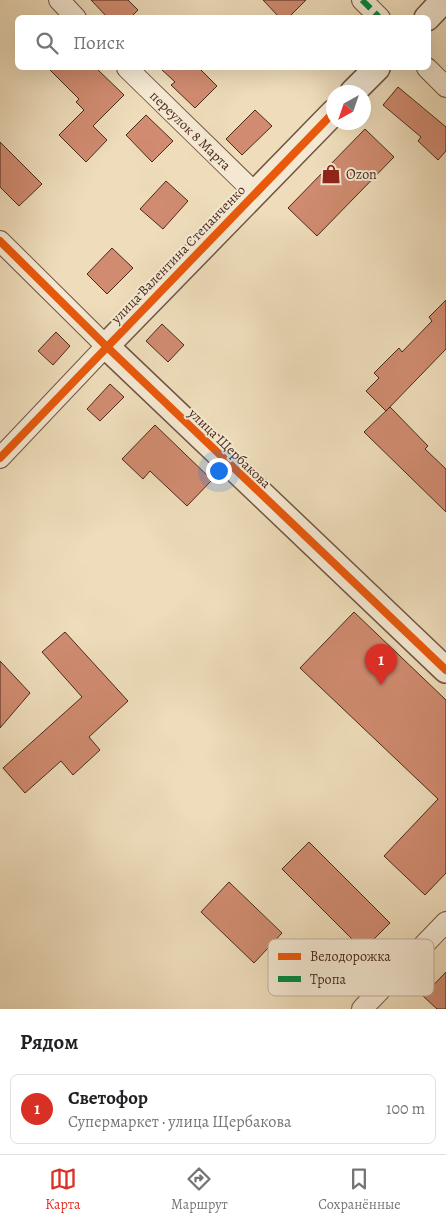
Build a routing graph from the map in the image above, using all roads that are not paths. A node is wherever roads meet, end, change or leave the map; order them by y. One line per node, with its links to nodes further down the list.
1 (59, 0): 4 (street)
2 (362, 0): 5 (street)
3 (444, 0): 6 (street)
4 (73, 15)
5 (377, 15)
6 (430, 15)
7 (129, 70): 13 (street, переулок 8 Марта)
8 (375, 70): 10 (street)
9 (429, 70): 11 (street)
10 (360, 85)
11 (446, 87)
12 (326, 120): 13 (street, улица Валентина Степанченко)
13 (255, 193): 15 (street, улица Валентина Степанченко)
14 (0, 241): 15 (street, улица Щербакова)
15 (106, 346): 16 (street, улица Валентина Степанченко); 17 (street, улица Щербакова)
16 (0, 458)
17 (446, 670)
18 (446, 922): 19 (street)
19 (430, 939)
20 (375, 996): 21 (street)
21 (362, 1009)

